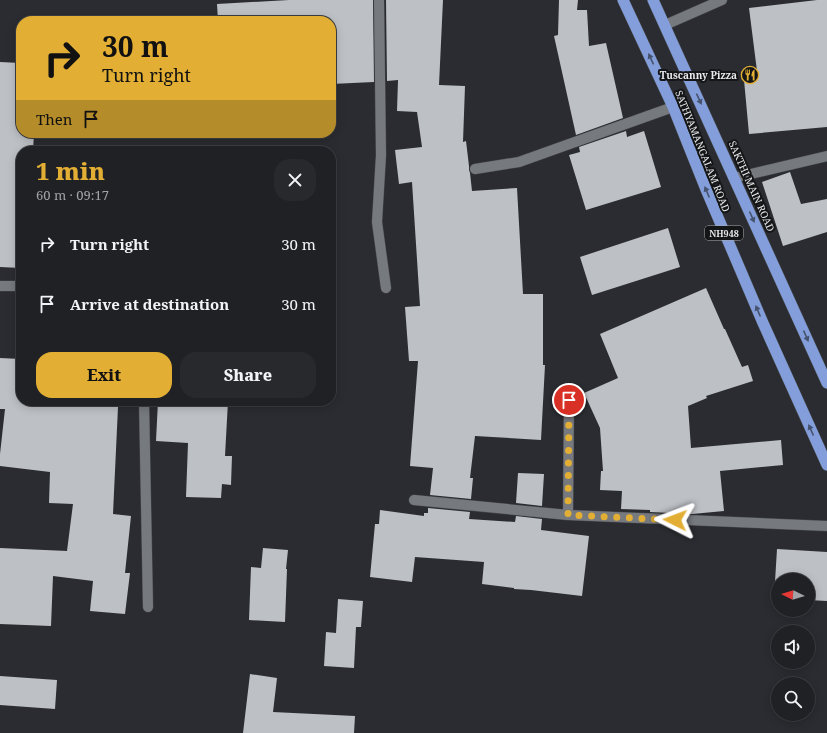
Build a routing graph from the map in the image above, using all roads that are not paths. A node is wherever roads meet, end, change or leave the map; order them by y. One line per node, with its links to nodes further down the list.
1 (379, 0): 12 (street)
2 (623, 0): 6 (highway, SATHYAMANGALAM ROAD / NH948, one-way to 2)
3 (653, 0): 5 (highway, SAKTHI MAIN ROAD / NH948)
4 (722, 0): 5 (street)
5 (665, 25): 9 (highway, SAKTHI MAIN ROAD / NH948, one-way to 9)
6 (673, 107): 8 (street); 16 (highway, SATHYAMANGALAM ROAD / NH948, one-way to 6)
7 (827, 156): 9 (street)
8 (475, 169)
9 (734, 178): 13 (highway, SAKTHI MAIN ROAD / NH948, one-way to 13)
10 (0, 286): 11 (street)
11 (16, 286)
12 (386, 288)
13 (827, 383)
14 (569, 400): 18 (street)
15 (144, 406): 20 (street)
16 (827, 465)
17 (414, 500): 18 (street)
18 (568, 515): 19 (street)
19 (827, 526)
20 (148, 608)

